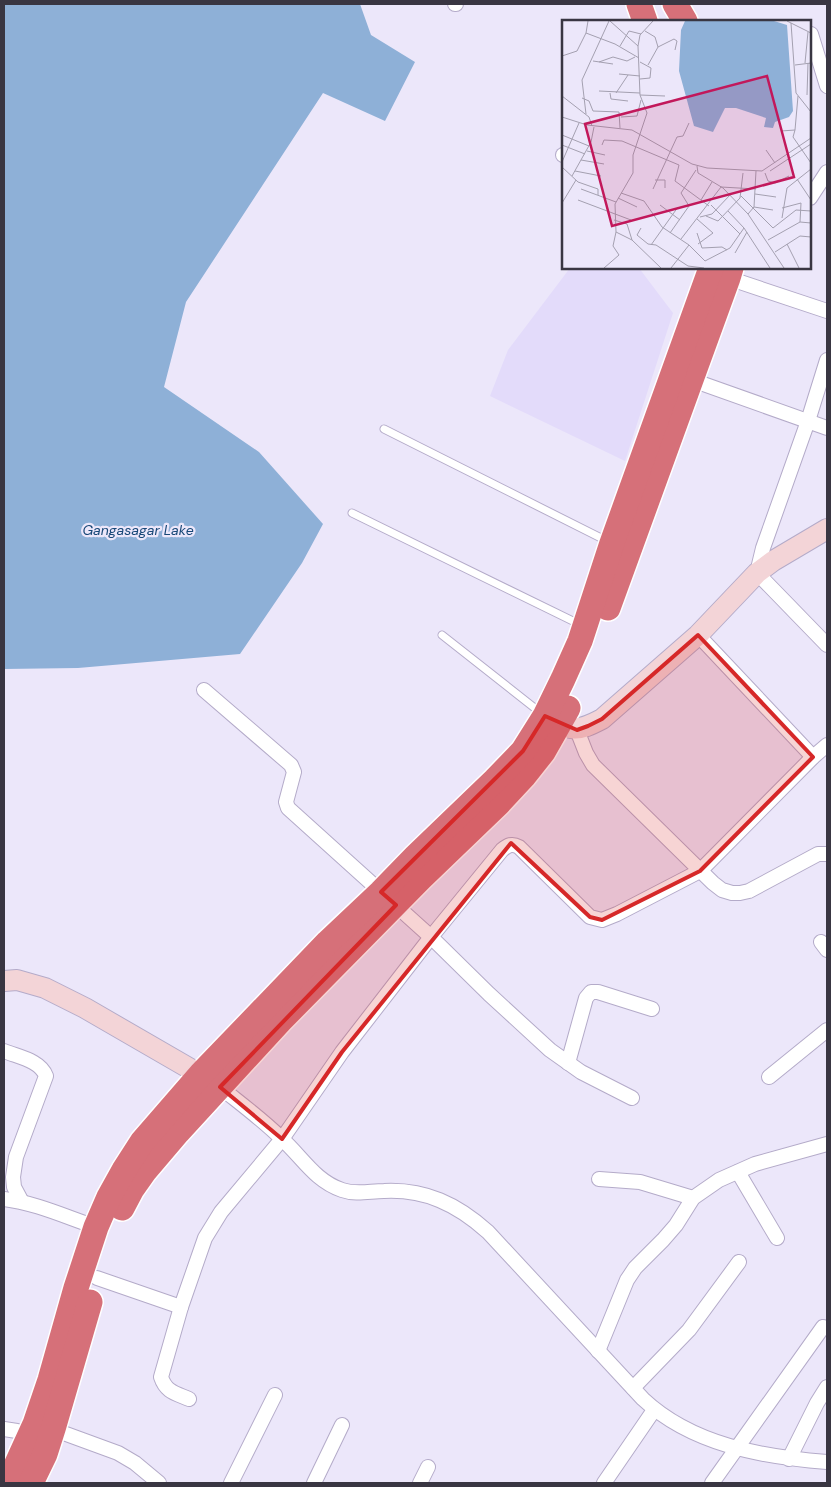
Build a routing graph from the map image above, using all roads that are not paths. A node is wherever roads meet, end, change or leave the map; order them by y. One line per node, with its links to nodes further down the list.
1 (639, 4): 5 (highway)
2 (646, 4): 6 (highway)
3 (675, 4): 7 (highway)
4 (680, 4): 8 (highway)
5 (647, 20)
6 (647, 20)
7 (684, 20)
8 (685, 20)
9 (811, 34): 10 (street)
10 (827, 86)
11 (827, 172): 12 (street)
12 (811, 196)
13 (720, 271): 14 (street); 16 (highway); 22 (highway)
14 (827, 311)
15 (827, 360): 17 (street)
16 (692, 380): 17 (street); 29 (highway)
17 (808, 421): 18 (street); 23 (street)
18 (827, 428)
19 (384, 429): 22 (lane)
20 (352, 513): 24 (lane)
21 (827, 529): 23 (street)
22 (612, 543): 24 (highway)
23 (757, 573): 26 (street); 27 (street)
24 (585, 627): 29 (highway)
25 (442, 634): 29 (lane)
26 (698, 635): 29 (street); 31 (street)
27 (827, 645)
28 (204, 690): 34 (street)
29 (560, 723): 33 (street); 34 (highway)
30 (827, 745): 31 (street)
31 (813, 757): 33 (street)
32 (827, 854): 33 (street)
33 (700, 871): 35 (street)
34 (388, 898): 35 (street); 42 (highway)
35 (431, 937): 40 (street); 44 (street)
36 (4, 981): 42 (street)
37 (652, 1009): 40 (street)
38 (827, 1030): 41 (street)
39 (4, 1051): 50 (street)
40 (568, 1063): 43 (street)
41 (770, 1077)
42 (211, 1080): 44 (street); 51 (highway); 54 (highway)
43 (632, 1098)
44 (282, 1139): 55 (street); 57 (street)
45 (827, 1144): 46 (street)
46 (738, 1172): 48 (street); 52 (street)
47 (599, 1179): 48 (street)
48 (693, 1198): 57 (street)
49 (4, 1199): 50 (street)
50 (22, 1202): 51 (street)
51 (96, 1227): 65 (highway)
52 (777, 1238)
53 (739, 1262): 59 (street)
54 (97, 1278): 55 (street); 65 (highway)
55 (181, 1306): 61 (street)
56 (823, 1327): 66 (street)
57 (598, 1351): 59 (street)
58 (827, 1386): 67 (street)
59 (633, 1388): 62 (street)
60 (276, 1395): 73 (street)
61 (189, 1399)
62 (654, 1410): 66 (street); 76 (street)
63 (342, 1425): 74 (street)
64 (4, 1429): 65 (street)
65 (39, 1429): 70 (highway); 71 (highway); 72 (street)
66 (737, 1447): 67 (street); 77 (street)
67 (789, 1459): 68 (street)
68 (827, 1462)
69 (428, 1467): 75 (street)
70 (8, 1483)
71 (31, 1483)
72 (159, 1483)
73 (231, 1483)
74 (314, 1483)
75 (420, 1483)
76 (604, 1483)
77 (712, 1483)

